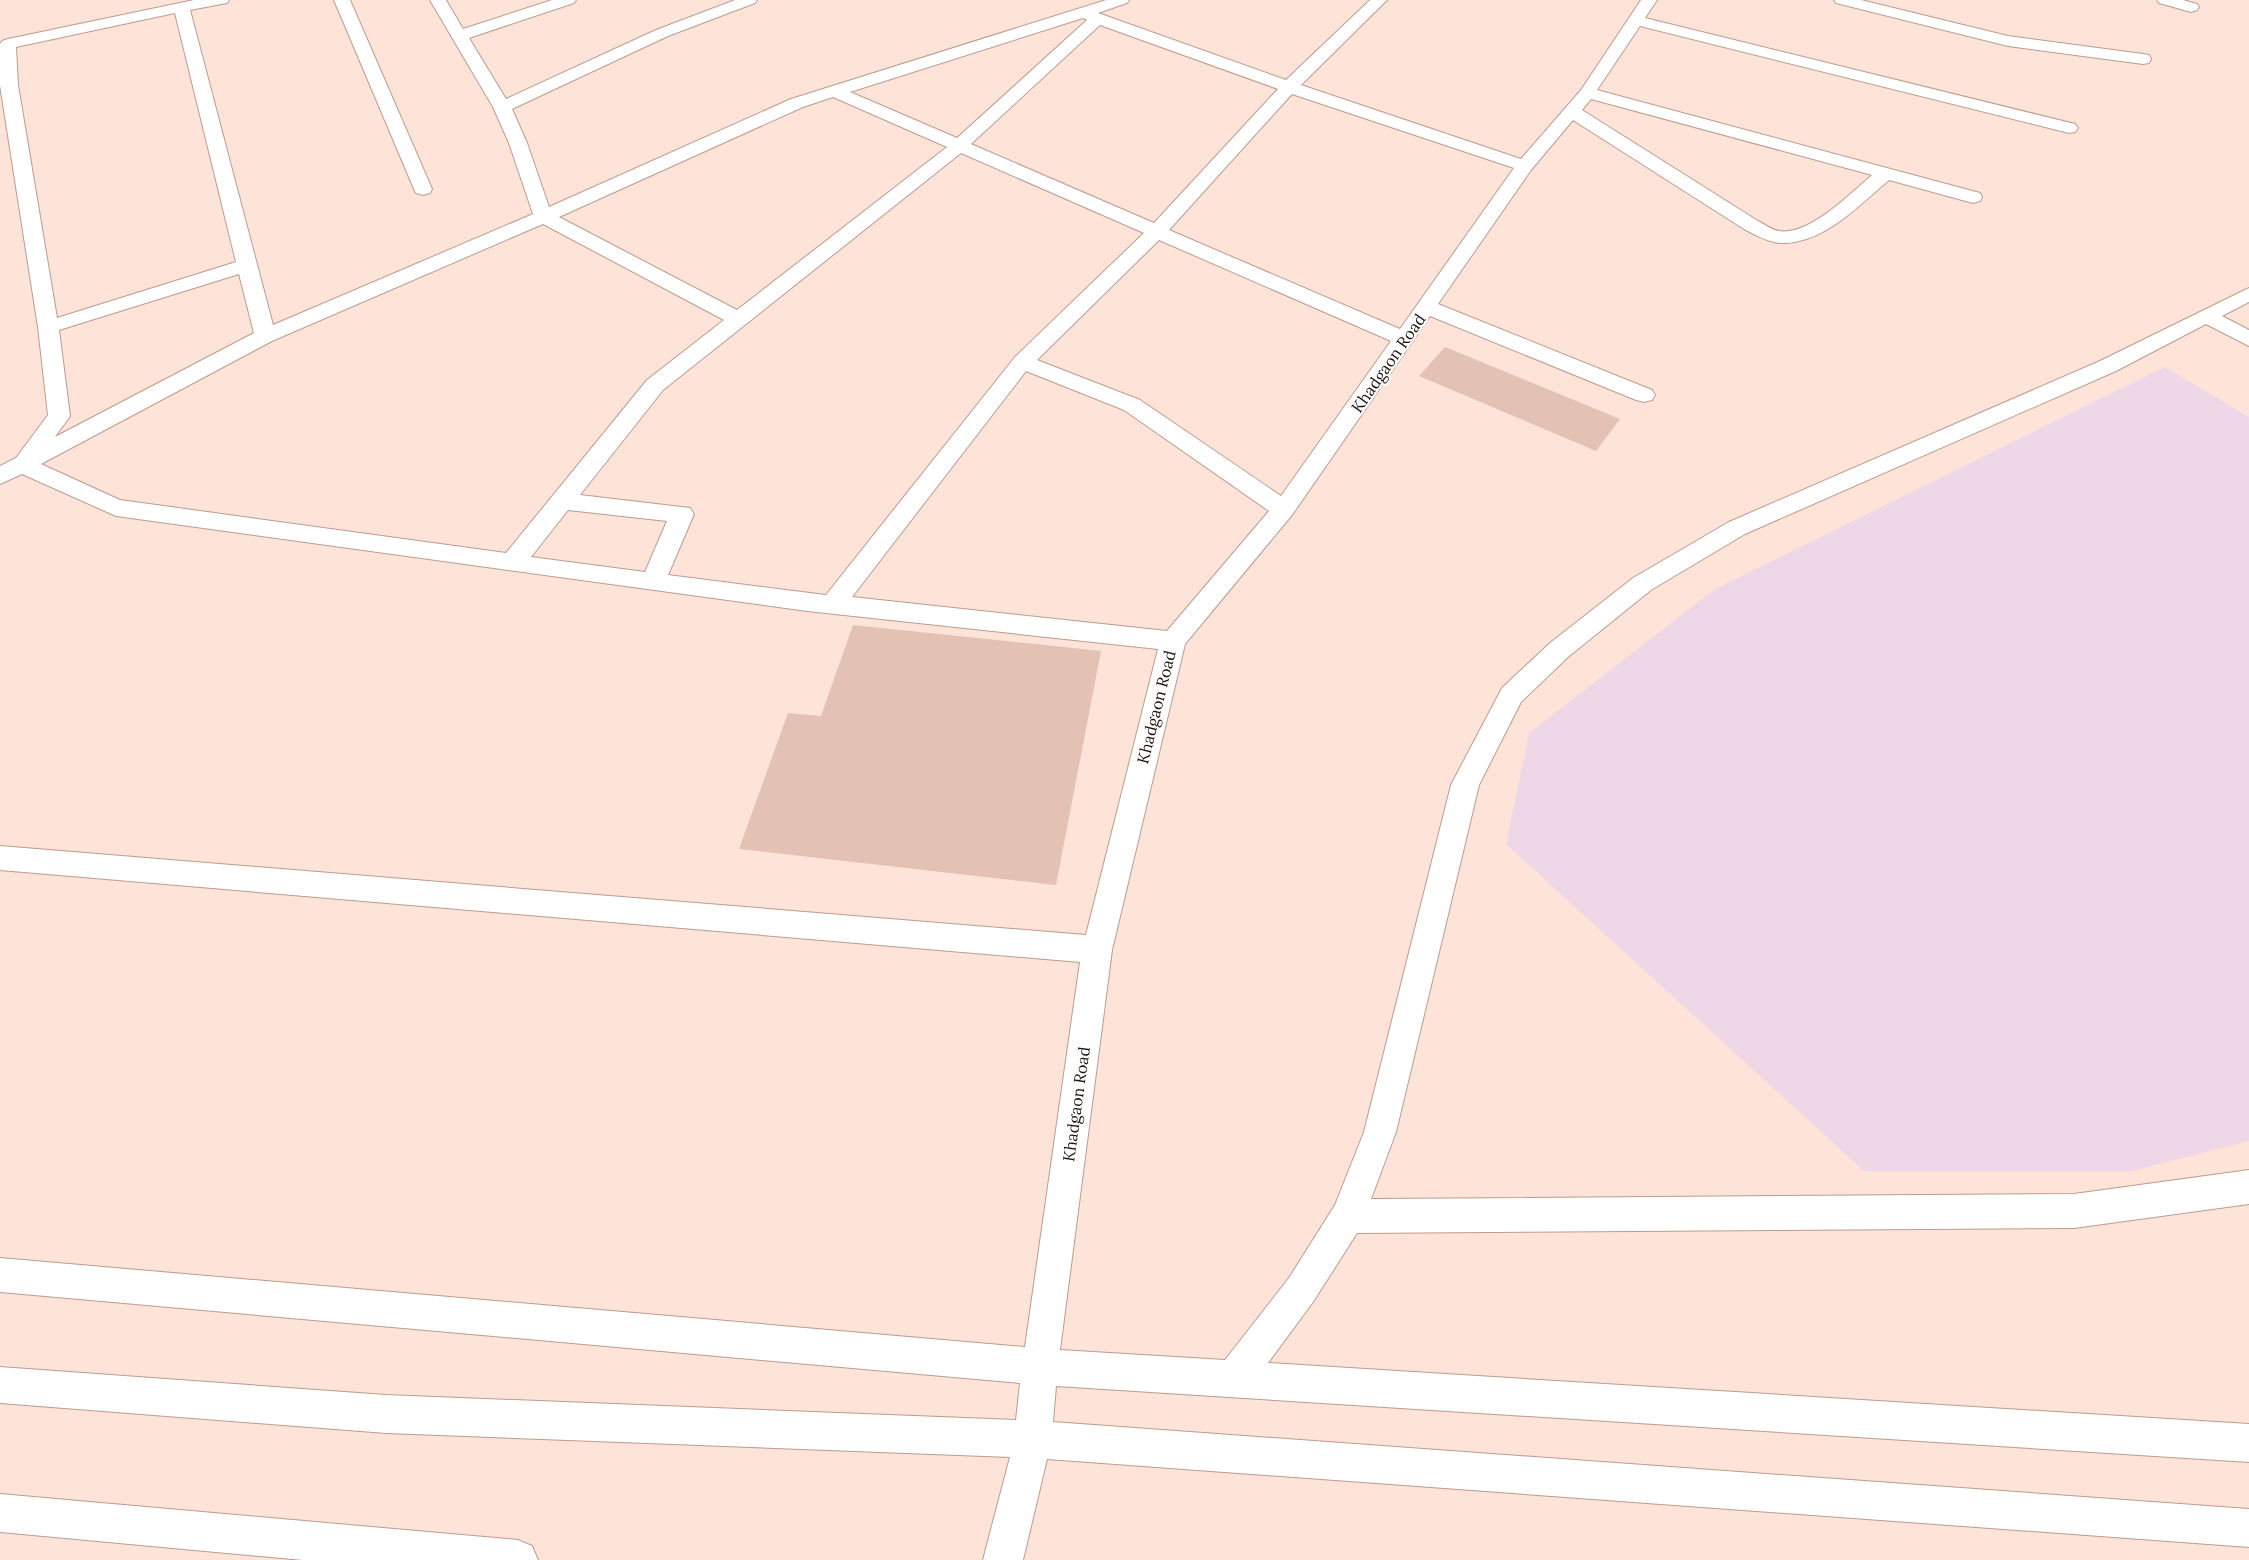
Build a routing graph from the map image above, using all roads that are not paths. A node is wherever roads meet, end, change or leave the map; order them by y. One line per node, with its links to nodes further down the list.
1 (221, 0): 10 (street)
2 (342, 0): 24 (street)
3 (438, 0): 14 (street)
4 (568, 0): 14 (street)
5 (749, 0): 19 (street)
6 (1379, 0): 16 (street)
7 (1842, 0): 15 (street)
8 (2165, 0): 11 (street)
9 (1114, 1): 13 (street)
10 (181, 7): 28 (street); 33 (street)
11 (2191, 7)
12 (1642, 10): 18 (street, Khadgaon Road); 20 (street)
13 (1090, 16): 16 (street); 17 (street); 21 (street)
14 (459, 36): 19 (street)
15 (2143, 59)
16 (1289, 87): 22 (street); 27 (street)
17 (834, 91): 21 (street); 26 (street)
18 (1579, 102): 22 (street, Khadgaon Road); 23 (street); 23 (street)
19 (502, 107): 26 (street)
20 (2069, 128)
21 (960, 145): 27 (street); 32 (street)
22 (1525, 166): 30 (street, Khadgaon Road)
23 (1886, 174): 25 (street)
24 (423, 189)
25 (1973, 197)
26 (543, 216): 32 (street); 34 (street)
27 (1157, 232): 36 (street); 37 (street)
28 (248, 265): 33 (street); 34 (street)
29 (2249, 294): 31 (street)
30 (1427, 307): 36 (street, Khadgaon Road); 38 (street)
31 (2208, 317): 35 (street); 50 (street)
32 (739, 320): 41 (street)
33 (48, 327): 39 (street)
34 (265, 336): 39 (street)
35 (2249, 339)
36 (1404, 340): 42 (street, Khadgaon Road)
37 (1022, 362): 42 (street); 45 (street)
38 (1644, 395)
39 (23, 465): 40 (street); 43 (street)
40 (0, 476)
41 (562, 501): 43 (street); 44 (street)
42 (1284, 510): 46 (street, Khadgaon Road)
43 (512, 563): 44 (street)
44 (653, 582): 45 (street)
45 (834, 604): 46 (street)
46 (1173, 641): 48 (street, Khadgaon Road)
47 (0, 858): 48 (street)
48 (1097, 950): 52 (street, Khadgaon Road)
49 (2249, 1187): 50 (street)
50 (1348, 1216): 53 (street)
51 (0, 1275): 52 (street)
52 (1040, 1367): 53 (street); 55 (street, Khadgaon Road)
53 (1234, 1379): 56 (street)
54 (0, 1385): 55 (street)
55 (1033, 1439): 58 (street); 60 (street, Khadgaon Road)
56 (2249, 1443)
57 (0, 1513): 59 (street)
58 (2249, 1528)
59 (518, 1560)
60 (1003, 1560)

